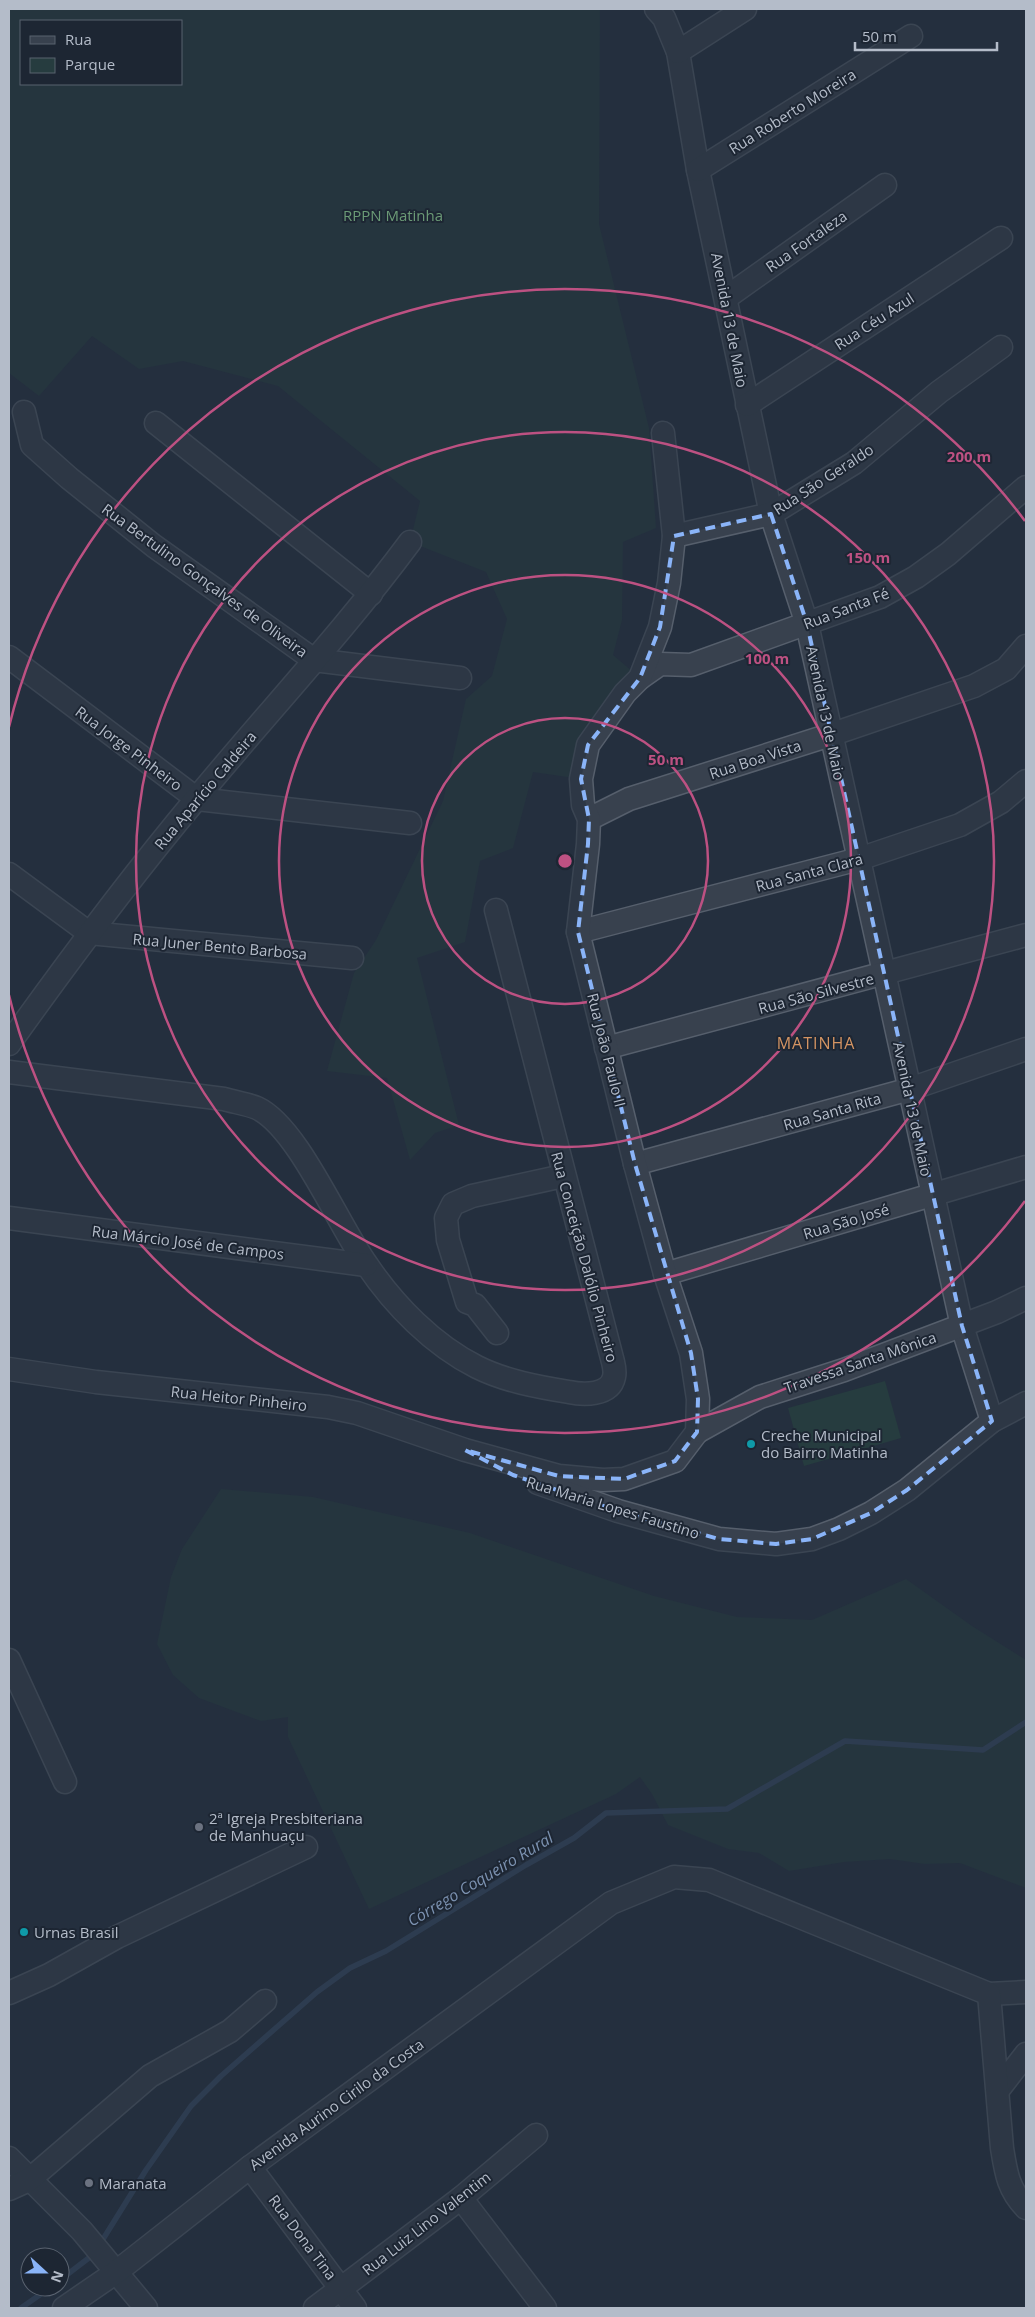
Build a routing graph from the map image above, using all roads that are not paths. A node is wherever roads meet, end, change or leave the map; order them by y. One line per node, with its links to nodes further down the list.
1 (656, 9): 4 (street, Avenida 13 de Maio)
2 (745, 9): 4 (street)
3 (911, 36): 5 (street, Rua Roberto Moreira)
4 (678, 52): 5 (street, Avenida 13 de Maio)
5 (698, 170): 8 (street, Avenida 13 de Maio)
6 (884, 185): 8 (street, Rua Fortaleza)
7 (1001, 238): 10 (street, Rua Céu Azul)
8 (727, 297): 10 (street, Avenida 13 de Maio)
9 (1001, 346): 15 (street, Rua São Geraldo)
10 (747, 405): 15 (street, Avenida 13 de Maio)
11 (24, 412): 22 (street, Rua Bertulino Gonçalves de Oliveira)
12 (156, 423): 18 (street)
13 (663, 432): 16 (street, Rua João Paulo II)
14 (1026, 486): 19 (street, Rua Santa Fé)
15 (771, 514): 16 (street, Rua São Geraldo); 19 (street, Avenida 13 de Maio)
16 (674, 536): 24 (street, Rua João Paulo II)
17 (410, 542): 18 (street, Rua Aparício Caldeira)
18 (372, 594): 22 (street, Rua Aparício Caldeira)
19 (807, 624): 24 (street, Rua Santa Fé); 25 (street, Avenida 13 de Maio)
20 (1026, 646): 25 (street, Rua Boa Vista)
21 (9, 657): 27 (street, Rua Jorge Pinheiro)
22 (314, 660): 23 (street, Rua Bertulino Gonçalves de Oliveira); 27 (street, Rua Aparício Caldeira)
23 (460, 678)
24 (640, 678): 28 (street, Rua João Paulo II)
25 (830, 735): 28 (street, Rua Boa Vista); 30 (street, Avenida 13 de Maio)
26 (1026, 781): 30 (street, Rua Santa Clara)
27 (196, 799): 29 (street, Rua Jorge Pinheiro); 34 (street, Rua Aparício Caldeira)
28 (588, 819): 33 (street, Rua João Paulo II)
29 (410, 824)
30 (859, 859): 33 (street, Rua Santa Clara); 37 (street, Avenida 13 de Maio)
31 (9, 874): 34 (street)
32 (496, 910): 45 (street, Rua Conceição Dalólio Pinheiro)
33 (578, 932): 39 (street, Rua João Paulo II)
34 (88, 934): 36 (street, Rua Juner Bento Barbosa); 38 (street, Rua Aparício Caldeira)
35 (1026, 934): 37 (street, Rua São Silvestre)
36 (352, 958)
37 (883, 975): 39 (street, Rua São Silvestre); 42 (street, Avenida 13 de Maio)
38 (9, 1044)
39 (606, 1048): 43 (street, Rua João Paulo II)
40 (1026, 1049): 42 (street, Rua Santa Rita)
41 (9, 1072): 48 (street, Rua Conceição Dalólio Pinheiro)
42 (910, 1089): 43 (street, Rua Santa Rita); 46 (street, Avenida 13 de Maio)
43 (635, 1164): 49 (street, Rua João Paulo II)
44 (1026, 1167): 46 (street, Rua São José)
45 (564, 1176): 48 (street, Rua Conceição Dalólio Pinheiro); 52 (street)
46 (931, 1194): 49 (street, Rua São José); 51 (street, Avenida 13 de Maio)
47 (9, 1218): 48 (street, Rua Márcio José de Campos)
48 (366, 1265)
49 (665, 1274): 56 (street, Rua João Paulo II)
50 (1026, 1298): 51 (street, Travessa Santa Mônica)
51 (962, 1326): 55 (street, Avenida 13 de Maio); 56 (street, Travessa Santa Mônica)
52 (497, 1334)
53 (9, 1369): 57 (street, Rua Heitor Pinheiro)
54 (1026, 1403): 55 (street, Rua Maria Lopes Faustino)
55 (992, 1421): 57 (street, Rua Maria Lopes Faustino)
56 (697, 1432): 57 (street)
57 (465, 1450)
58 (9, 1660): 59 (street)
59 (65, 1782)
60 (306, 1847): 62 (street)
61 (1026, 1992): 63 (street)
62 (9, 1993)
63 (989, 1994): 66 (street); 69 (street, Avenida Aurino Cirilo da Costa)
64 (265, 2001): 70 (street)
65 (1026, 2054): 66 (street)
66 (998, 2090): 72 (street)
67 (536, 2135): 71 (street, Rua Luiz Lino Valentim)
68 (9, 2158): 70 (street)
69 (250, 2167): 73 (street, Avenida Aurino Cirilo da Costa); 74 (street, Rua Dona Tina)
70 (19, 2185): 73 (street)
71 (461, 2198): 74 (street, Rua Luiz Lino Valentim); 79 (street)
72 (1026, 2208)
73 (109, 2265): 75 (street, Avenida Aurino Cirilo da Costa); 76 (street)
74 (342, 2289): 77 (street, Rua Luiz Lino Valentim); 78 (street, Rua Dona Tina)
75 (64, 2308)
76 (146, 2308)
77 (315, 2308)
78 (355, 2308)
79 (545, 2308)

